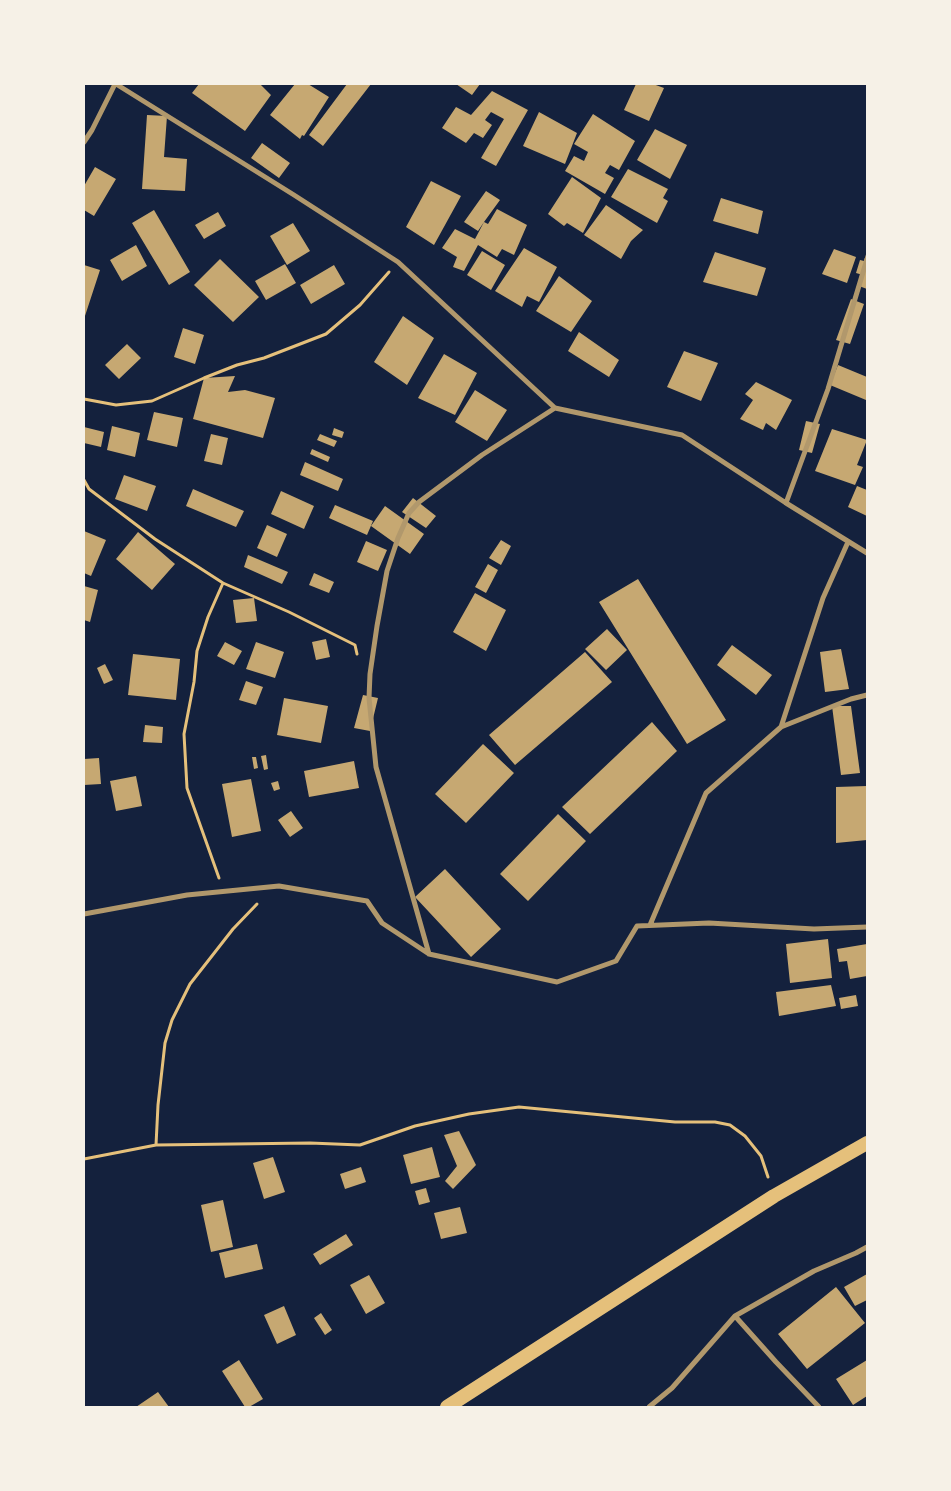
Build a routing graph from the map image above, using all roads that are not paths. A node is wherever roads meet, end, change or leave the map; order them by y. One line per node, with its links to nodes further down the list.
1 (115, 84): 2 (street); 4 (street)
2 (84, 142)
3 (867, 259): 5 (street)
4 (555, 408): 5 (street); 13 (street)
5 (786, 503): 6 (street)
6 (848, 542): 7 (street); 9 (street)
7 (867, 553)
8 (867, 695): 9 (street)
9 (782, 727): 11 (street)
10 (84, 914): 13 (street)
11 (650, 925): 12 (street); 13 (street)
12 (867, 926)
13 (429, 954)
14 (867, 1143): 17 (highway)
15 (867, 1246): 16 (street)
16 (735, 1316): 18 (street); 19 (street)
17 (447, 1407)
18 (649, 1407)
19 (819, 1407)

